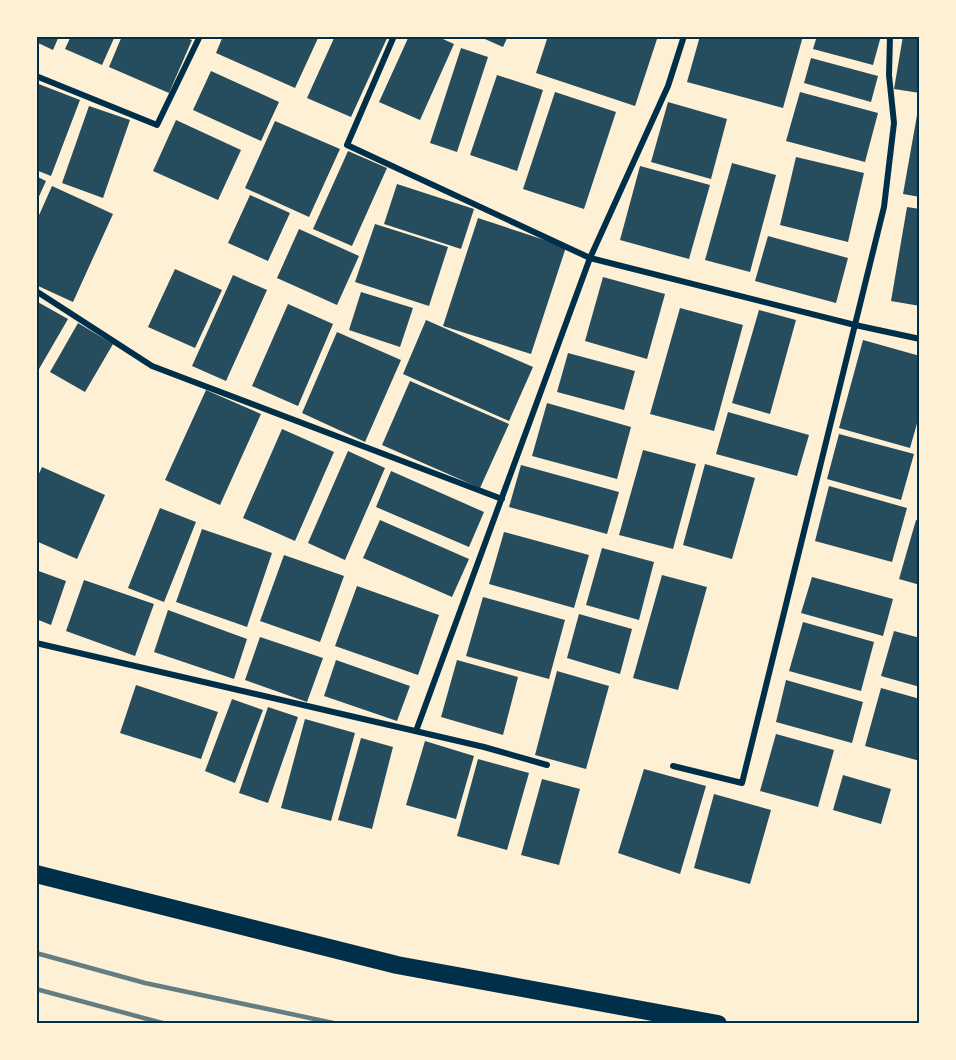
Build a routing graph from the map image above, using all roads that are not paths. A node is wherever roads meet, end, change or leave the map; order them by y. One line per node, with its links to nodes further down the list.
1 (200, 36): 5 (street)
2 (394, 36): 6 (street)
3 (684, 36): 6 (street)
4 (890, 36): 8 (street)
5 (36, 76)
6 (590, 258): 8 (street); 10 (street)
7 (36, 291): 10 (street)
8 (855, 325): 9 (street); 14 (street)
9 (920, 339)
10 (502, 499): 12 (street)
11 (36, 643): 12 (street)
12 (416, 731): 13 (street)
13 (547, 765)
14 (673, 766)
15 (36, 874): 16 (highway)
16 (718, 1024)

